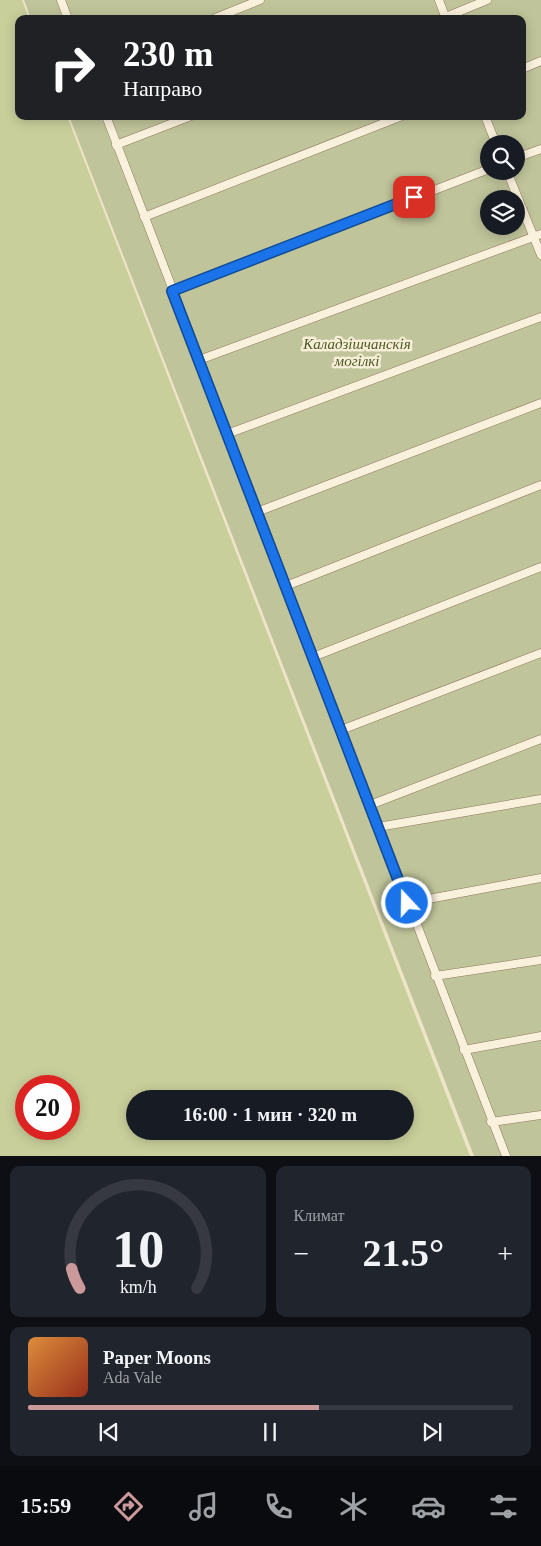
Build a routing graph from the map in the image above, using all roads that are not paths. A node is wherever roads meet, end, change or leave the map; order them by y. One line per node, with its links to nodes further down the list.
1 (61, 0): 5 (lane)
2 (260, 0): 6 (lane)
3 (439, 0): 7 (lane)
4 (488, 0): 8 (lane)
5 (67, 15)
6 (223, 15)
7 (443, 15)
8 (451, 15)
9 (541, 61): 10 (lane)
10 (526, 67)
11 (107, 120): 16 (lane)
12 (181, 120): 16 (lane)
13 (392, 120): 21 (lane)
14 (487, 120): 15 (lane)
15 (492, 135)
16 (116, 145): 21 (lane)
17 (541, 149): 18 (lane)
18 (525, 155)
19 (480, 171): 24 (lane)
20 (511, 180): 22 (lane)
21 (144, 217): 24 (lane)
22 (537, 235): 23 (lane); 26 (lane)
23 (541, 255)
24 (172, 291): 26 (lane)
25 (541, 317): 28 (lane)
26 (199, 360): 28 (lane)
27 (541, 403): 30 (lane)
28 (227, 434): 30 (lane)
29 (541, 485): 32 (lane)
30 (257, 512): 32 (lane)
31 (541, 568): 34 (lane)
32 (286, 586): 34 (lane)
33 (541, 653): 35 (lane)
34 (313, 656): 35 (lane)
35 (341, 730): 38 (lane)
36 (541, 739): 38 (lane)
37 (541, 799): 39 (lane)
38 (370, 805): 39 (lane)
39 (378, 827): 41 (lane)
40 (541, 878): 41 (lane)
41 (407, 903): 43 (lane)
42 (541, 960): 43 (lane)
43 (435, 976): 45 (lane)
44 (541, 1036): 45 (lane)
45 (464, 1050): 47 (lane)
46 (541, 1115): 47 (lane)
47 (491, 1122): 48 (lane)
48 (506, 1156)

